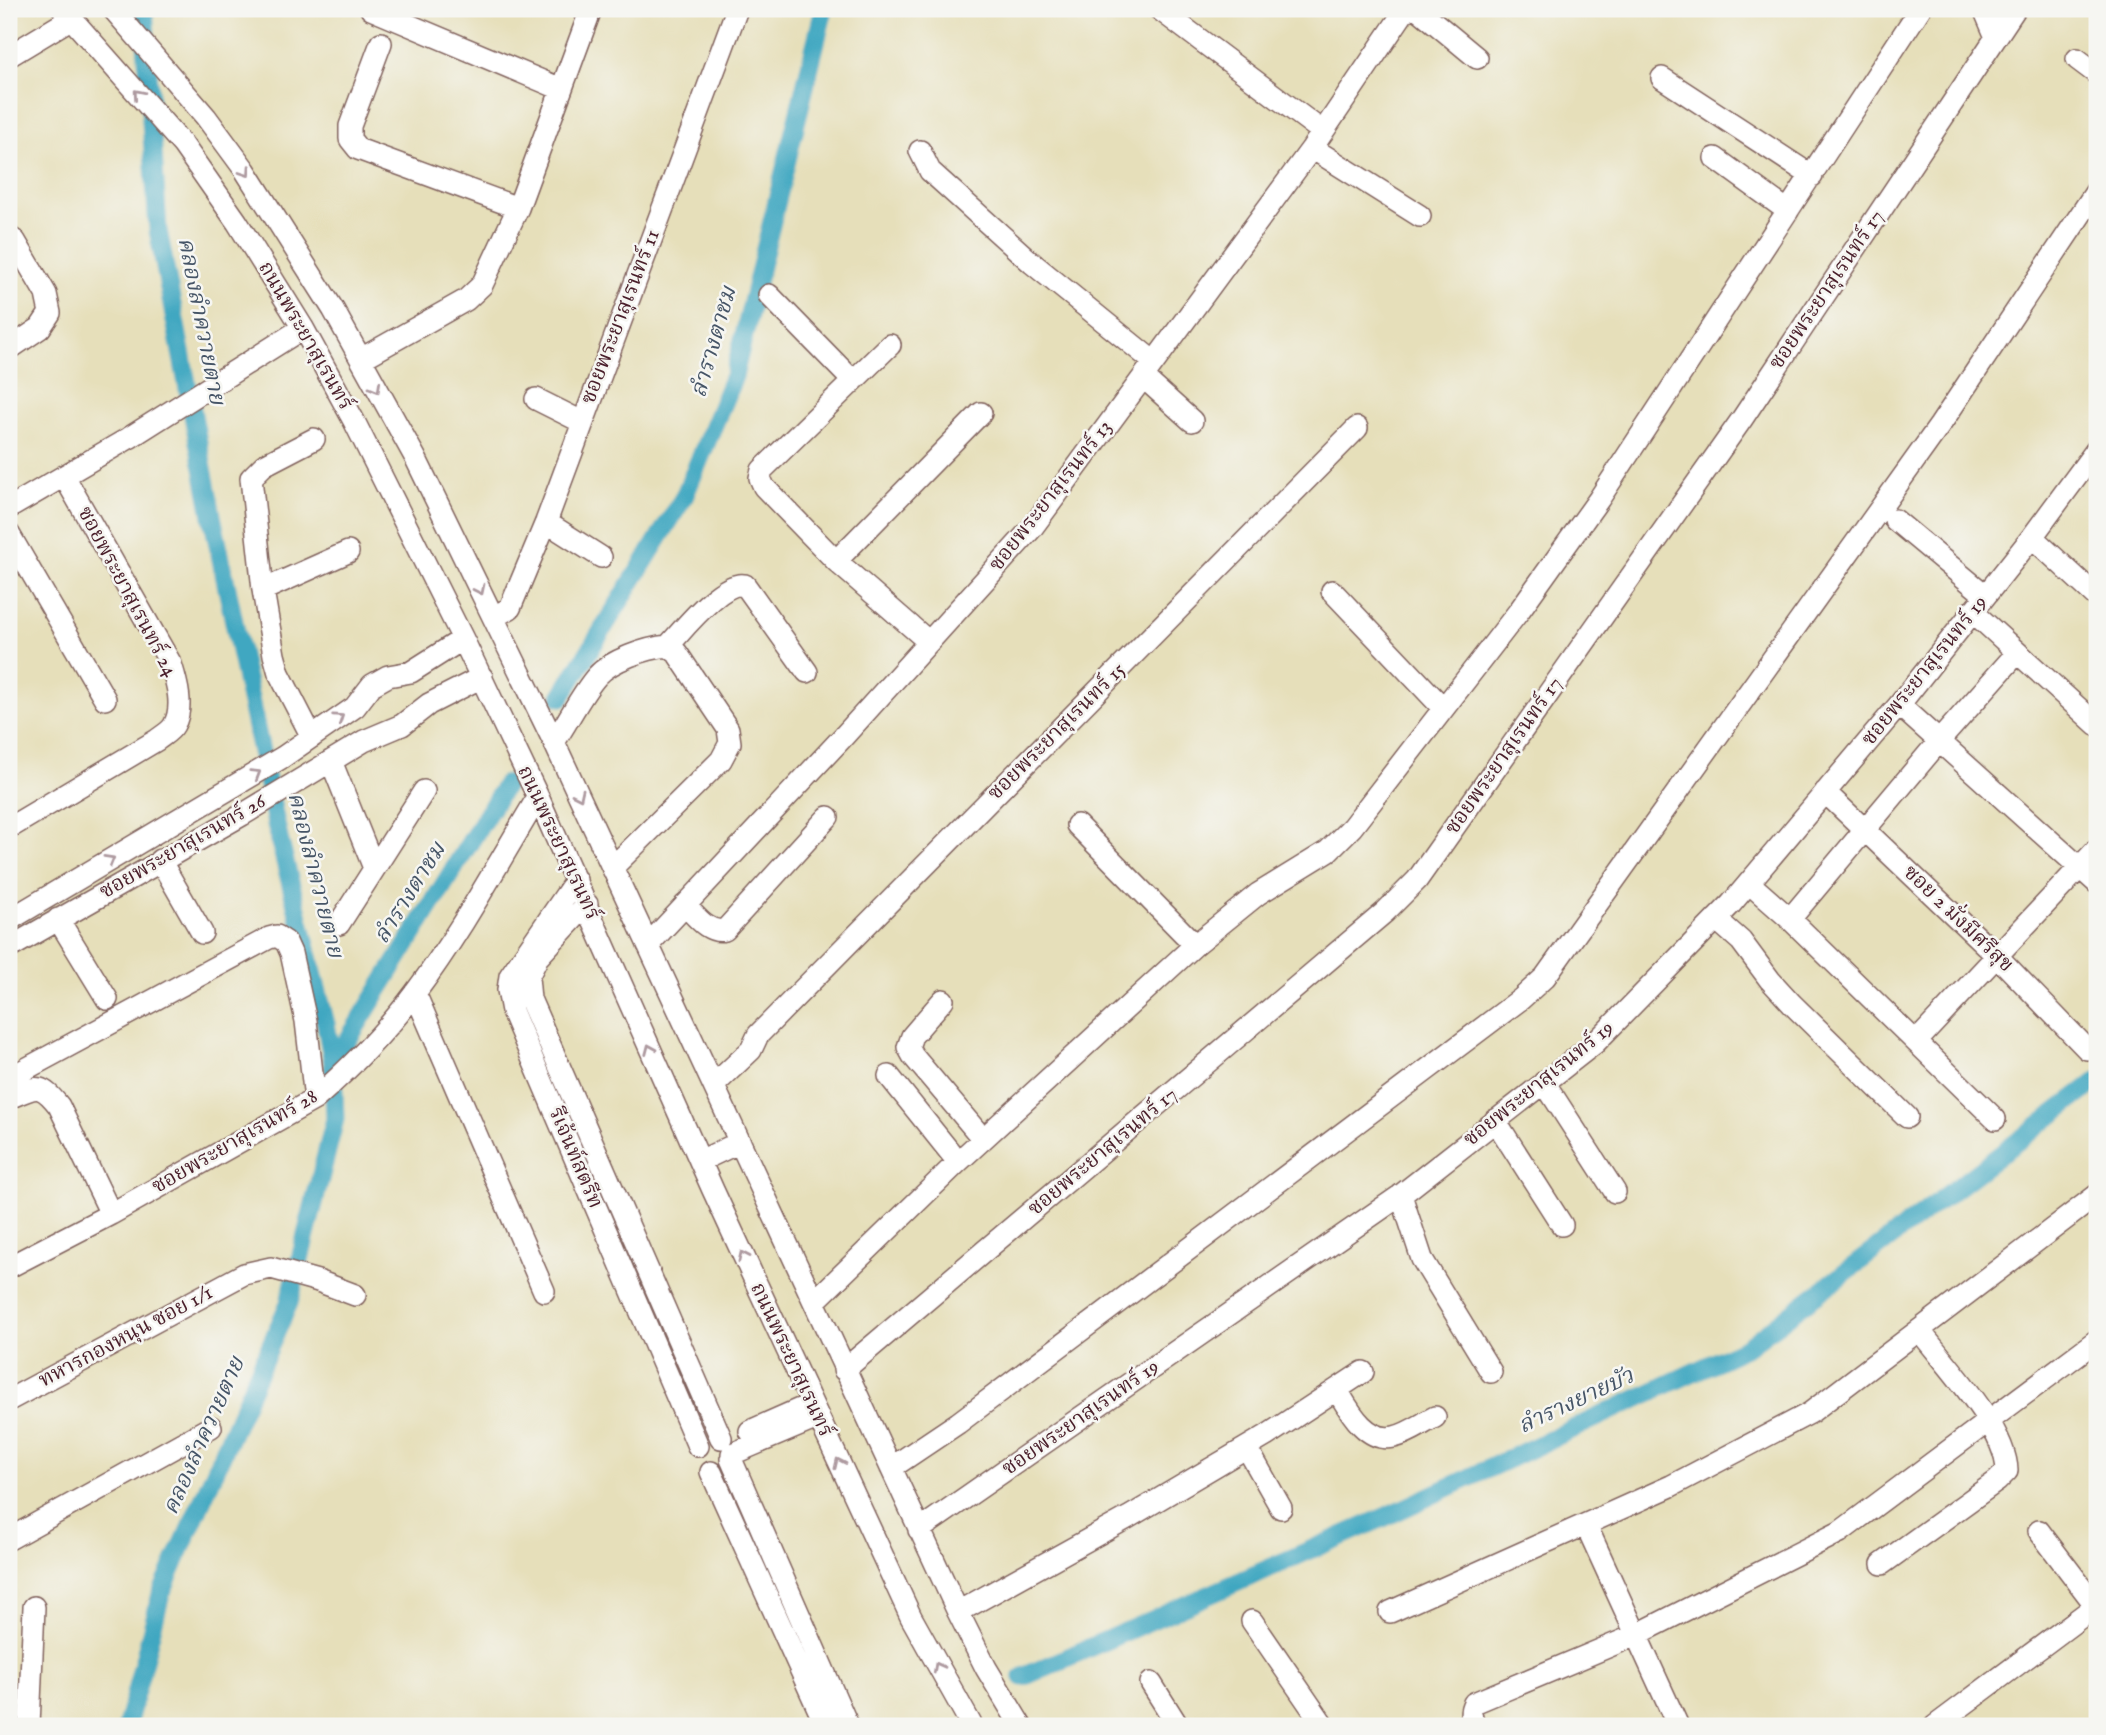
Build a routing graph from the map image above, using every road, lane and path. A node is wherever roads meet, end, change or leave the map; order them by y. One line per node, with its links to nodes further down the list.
1 (113, 9): 33 (street, ถนนพระยาสุเรนทร์, one-way to 33)
2 (371, 9): 19 (street)
3 (591, 9): 19 (street)
4 (737, 9): 39 (street, ซอยพระยาสุเรนทร์ 11)
5 (1158, 9): 20 (street)
6 (1406, 9): 20 (street, ซอยพระยาสุเรนทร์ 13)
7 (1418, 9): 15 (street)
8 (1920, 9): 23 (street)
9 (1984, 9): 12 (street)
10 (2015, 9): 12 (street, ซอยพระยาสุเรนทร์ 17)
11 (72, 17): 14 (street); 30 (street, ถนนพระยาสุเรนทร์, one-way to 11)
12 (1996, 37): 131 (street, ซอยพระยาสุเรนทร์ 17)
13 (381, 43): 25 (street)
14 (9, 56)
15 (1477, 58)
16 (2077, 60): 17 (street)
17 (2097, 74)
18 (1661, 78): 23 (street)
19 (561, 89): 25 (street)
20 (1317, 140): 27 (street); 34 (street, ซอยพระยาสุเรนทร์ 13)
21 (920, 151): 34 (street)
22 (1714, 158): 26 (street)
23 (1812, 176): 26 (street)
24 (2097, 190): 143 (street)
25 (518, 208): 33 (street)
26 (1788, 211): 67 (street)
27 (1420, 216)
28 (9, 237): 32 (street)
29 (769, 295): 35 (street)
30 (303, 328): 43 (street); 57 (street, ถนนพระยาสุเรนทร์)
31 (890, 345): 35 (street)
32 (9, 349)
33 (360, 359): 56 (street, ถนนพระยาสุเรนทร์, one-way to 56)
34 (1148, 370): 38 (street); 58 (street, ซอยพระยาสุเรนทร์ 13)
35 (853, 381): 51 (street)
36 (536, 399): 39 (street)
37 (981, 413): 51 (street)
38 (1192, 421)
39 (582, 422): 46 (street, ซอยพระยาสุเรนทร์ 11)
40 (1357, 428): 109 (street, ซอยพระยาสุเรนทร์ 15)
41 (314, 439): 52 (street)
42 (2093, 464): 48 (street, ซอยพระยาสุเรนทร์ 19)
43 (64, 475): 44 (street); 78 (street, ซอยพระยาสุเรนทร์ 24)
44 (9, 508)
45 (1895, 520): 55 (street)
46 (545, 522): 50 (street); 56 (street, ซอยพระยาสุเรนทร์ 11)
47 (9, 534): 64 (street)
48 (2032, 537): 54 (street); 55 (street, ซอยพระยาสุเรนทร์ 19)
49 (348, 552): 52 (street)
50 (601, 557)
51 (836, 561): 58 (street)
52 (263, 590): 69 (street)
53 (1332, 591): 67 (street)
54 (2097, 597)
55 (1979, 603): 60 (street); 66 (street, ซอยพระยาสุเรนทร์ 19)
56 (494, 617): 71 (street, ถนนพระยาสุเรนทร์)
57 (463, 639): 61 (street, ซอยพระยาสุเรนทร์ 26); 63 (street, ถนนพระยาสุเรนทร์)
58 (929, 642): 91 (street, ซอยพระยาสุเรนทร์ 13)
59 (668, 646): 62 (street); 71 (street); 82 (street)
60 (2017, 653): 68 (street); 70 (street)
61 (411, 672): 65 (street); 69 (street, ซอยพระยาสุเรนทร์ 26, one-way to 61)
62 (807, 672)
63 (482, 677): 65 (street, ซอยพระยาสุเรนทร์ 26); 75 (street, ถนนพระยาสุเรนทร์)
64 (105, 699)
65 (429, 704): 72 (street, ซอยพระยาสุเรนทร์ 26)
66 (1899, 705): 70 (street); 74 (street, ซอยพระยาสุเรนทร์ 19)
67 (1443, 708): 99 (street)
68 (2097, 725)
69 (312, 737): 86 (street, ซอยพระยาสุเรนทร์ 26, one-way to 69)
70 (1940, 740): 79 (street); 83 (street)
71 (554, 742): 82 (street, ถนนพระยาสุเรนทร์, one-way to 82)
72 (331, 761): 81 (street, ซอยพระยาสุเรนทร์ 26); 84 (street)
73 (424, 791): 84 (street)
74 (1825, 792): 79 (street, ซอย 2 มั่งมีศรีสุข); 87 (street, ซอยพระยาสุเรนทร์ 19)
75 (538, 797): 85 (street, ถนนพระยาสุเรนทร์); 102 (street, ซอยพระยาสุเรนทร์ 28)
76 (828, 817): 91 (street)
77 (1077, 825): 99 (street)
78 (9, 828)
79 (1866, 830): 94 (street); 101 (street, ซอย 2 มั่งมีศรีสุข)
80 (2097, 849): 83 (street)
81 (160, 860): 89 (street, ซอยพระยาสุเรนทร์ 26); 97 (street)
82 (613, 867): 98 (street, ถนนพระยาสุเรนทร์)
83 (2080, 867): 88 (street); 101 (street)
84 (374, 868): 96 (street)
85 (576, 880): 90 (street, ถนนพระยาสุเรนทร์); 140 (street, รีเจ้นท์สตรีท)
86 (74, 881): 89 (street); 95 (street, ซอยพระยาสุเรนทร์ 26)
87 (1749, 883): 93 (street, ซอยพระยาสุเรนทร์ 19); 94 (street)
88 (2097, 883)
89 (90, 901): 92 (street, ซอยพระยาสุเรนทร์ 26)
90 (587, 904): 118 (street, ถนนพระยาสุเรนทร์, one-way to 90); 141 (street, รีเจ้นท์สตรีท)
91 (685, 905): 98 (street, ซอยพระยาสุเรนทร์ 13)
92 (58, 919): 100 (street, ซอยพระยาสุเรนทร์ 26); 103 (street)
93 (1716, 919): 110 (street, ซอยพระยาสุเรนทร์ 19); 113 (street)
94 (1790, 919): 105 (street)
95 (9, 920)
96 (339, 924)
97 (202, 933)
98 (648, 945): 109 (street, ถนนพระยาสุเรนทร์)
99 (1195, 945): 116 (street)
100 (9, 948)
101 (1997, 956): 105 (street); 106 (street, ซอย 2 มั่งมีศรีสุข)
102 (415, 993): 111 (street, ซอยพระยาสุเรนทร์ 28); 126 (street)
103 (107, 999)
104 (943, 1000): 116 (street)
105 (1917, 1041): 114 (street)
106 (2087, 1049)
107 (889, 1076): 119 (street)
108 (9, 1078): 111 (street)
109 (710, 1078): 117 (street, ถนนพระยาสุเรนทร์)
110 (1544, 1082): 115 (street, ซอยพระยาสุเรนทร์ 19); 120 (street)
111 (319, 1096): 123 (street, ซอยพระยาสุเรนทร์ 28)
112 (9, 1098): 123 (street)
113 (1907, 1117)
114 (1996, 1119)
115 (1494, 1120): 121 (street, ซอยพระยาสุเรนทร์ 19); 124 (street)
116 (983, 1139): 119 (street)
117 (740, 1142): 118 (street); 128 (street, ถนนพระยาสุเรนทร์)
118 (700, 1161): 136 (street, ถนนพระยาสุเรนทร์, one-way to 118)
119 (958, 1162): 128 (street)
120 (1615, 1192)
121 (1401, 1195): 133 (street); 147 (street, ซอยพระยาสุเรนทร์ 19)
122 (2097, 1195): 129 (street)
123 (111, 1214): 125 (street, ซอยพระยาสุเรนทร์ 28)
124 (1562, 1225)
125 (9, 1267)
126 (544, 1291)
127 (355, 1295): 135 (street, ทหารกองหนุน ซอย 1/1)
128 (814, 1302): 131 (street, ถนนพระยาสุเรนทร์)
129 (1920, 1331): 138 (street); 146 (street)
130 (2097, 1340): 138 (street)
131 (844, 1370): 143 (street, ถนนพระยาสุเรนทร์)
132 (1363, 1372): 134 (street)
133 (1491, 1372)
134 (1337, 1390): 137 (street); 142 (street)
135 (9, 1400)
136 (814, 1411): 141 (street); 161 (street, ถนนพระยาสุเรนทร์, one-way to 136)
137 (1436, 1417)
138 (1989, 1422): 150 (street); 156 (street)
139 (211, 1427): 149 (street)
140 (698, 1446): 141 (street); 144 (street, รีเจ้นท์สตรีท)
141 (727, 1448): 144 (street); 160 (street, รีเจ้นท์สตรีท)
142 (1247, 1448): 145 (street); 153 (street)
143 (891, 1468): 147 (street, ถนนพระยาสุเรนทร์)
144 (711, 1472): 159 (street, รีเจ้นท์สตรีท)
145 (1281, 1508)
146 (1586, 1525): 154 (street); 156 (street)
147 (919, 1531): 153 (street, ถนนพระยาสุเรนทร์)
148 (2039, 1531): 151 (street)
149 (9, 1539)
150 (1882, 1564)
151 (2097, 1605): 167 (street)
152 (34, 1607): 158 (street)
153 (958, 1612): 162 (street, ถนนพระยาสุเรนทร์)
154 (1390, 1612)
155 (1252, 1621): 164 (street)
156 (1636, 1634): 165 (street); 166 (street)
157 (1151, 1683): 163 (street)
158 (29, 1726)
159 (826, 1726)
160 (848, 1726)
161 (972, 1726)
162 (1021, 1726)
163 (1178, 1726)
164 (1324, 1726)
165 (1476, 1726)
166 (1678, 1726)
167 (1935, 1726)

